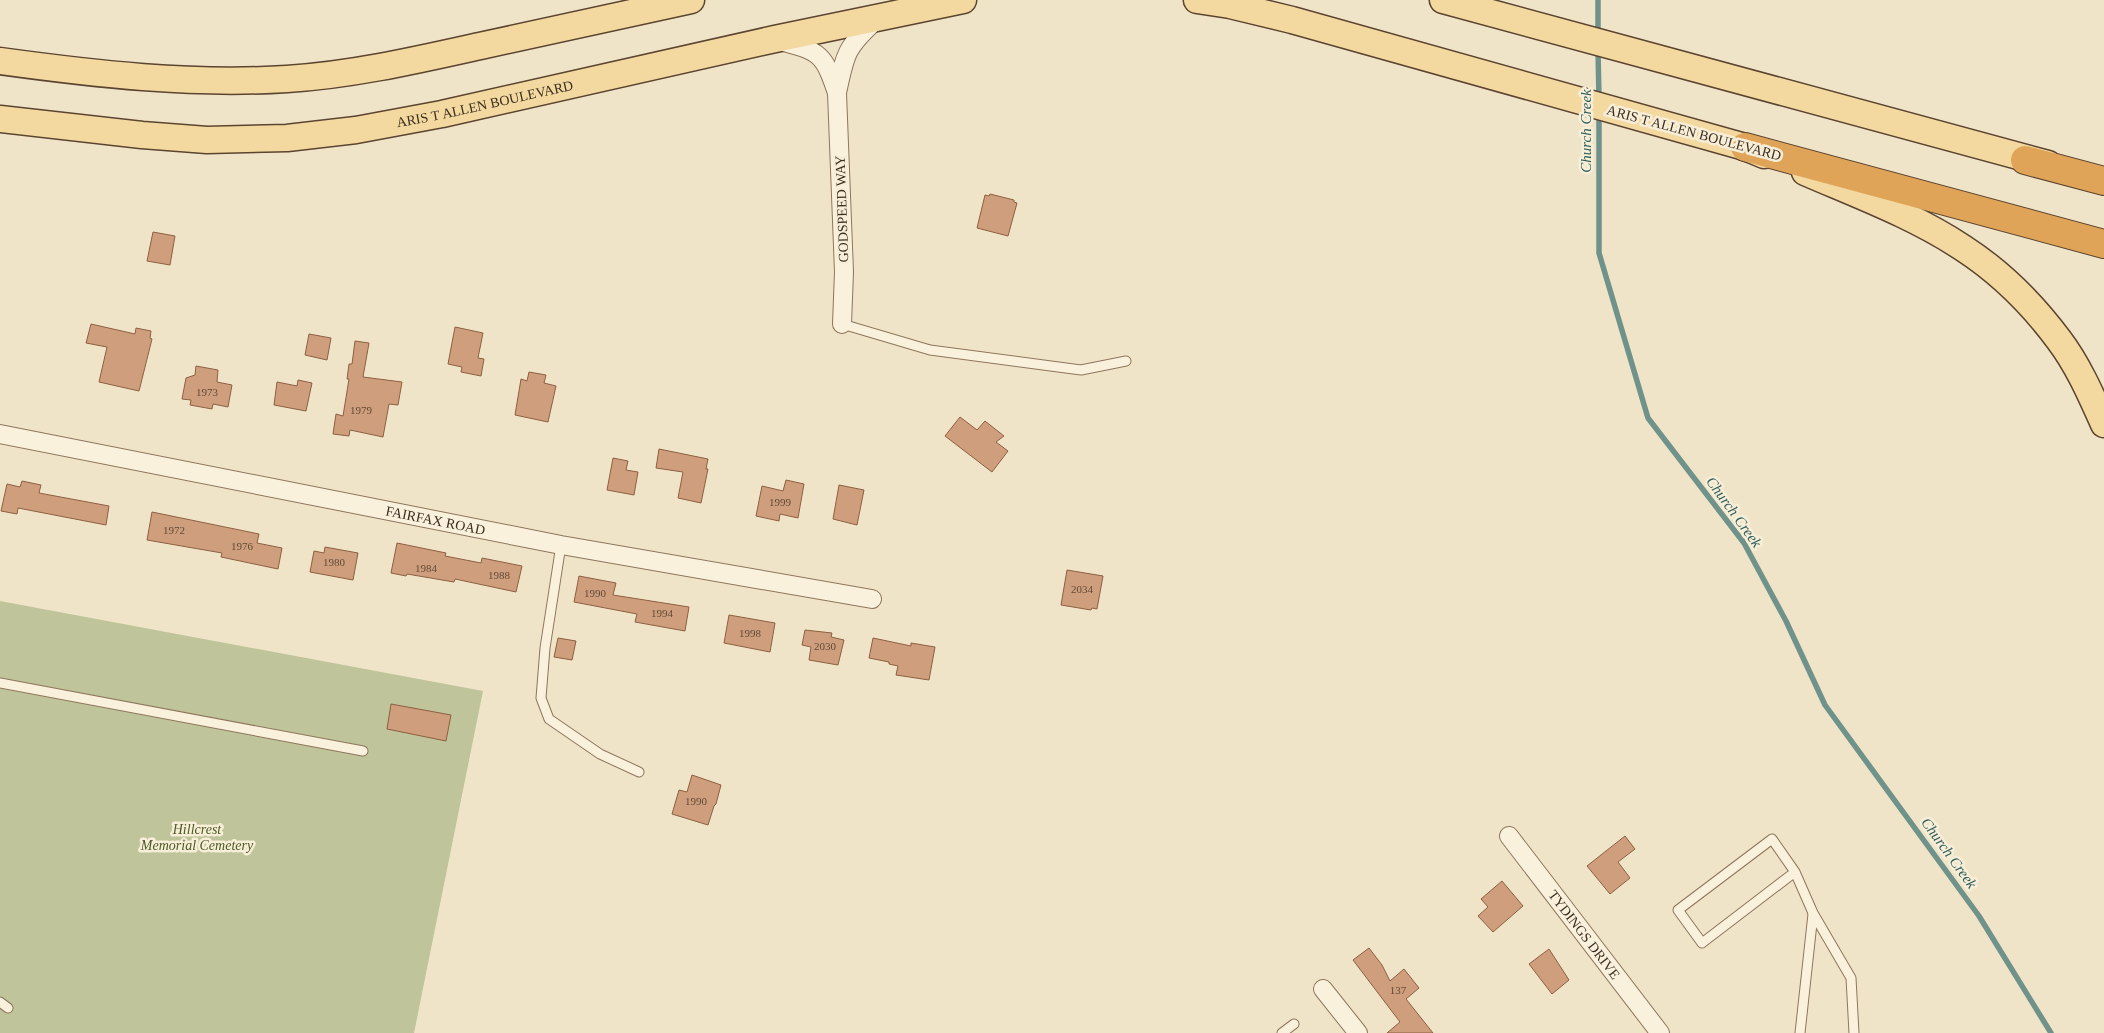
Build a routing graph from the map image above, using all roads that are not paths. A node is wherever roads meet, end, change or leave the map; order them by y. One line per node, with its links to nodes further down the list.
1 (691, 0): 7 (main road)
2 (963, 0): 5 (main road, ARIS T ALLEN BOULEVARD)
3 (1197, 0): 10 (main road, ARIS T ALLEN BOULEVARD)
4 (1443, 0): 11 (main road)
5 (879, 18): 6 (main road, ARIS T ALLEN BOULEVARD); 8 (street, GODSPEED WAY)
6 (774, 39): 8 (street, GODSPEED WAY); 9 (main road, ARIS T ALLEN BOULEVARD)
7 (0, 61)
8 (837, 93): 15 (street, GODSPEED WAY)
9 (0, 119)
10 (1736, 144): 14 (highway, ARIS T ALLEN BOULEVARD); 17 (main road)
11 (2025, 160): 12 (main road); 13 (highway)
12 (2104, 176)
13 (2104, 181)
14 (2104, 244)
15 (842, 324): 16 (lane)
16 (1126, 362)
17 (2104, 424)
18 (0, 434): 19 (street, FAIRFAX ROAD)
19 (561, 545): 20 (street, FAIRFAX ROAD); 23 (lane)
20 (872, 599)
21 (0, 683): 22 (lane)
22 (363, 751)
23 (638, 772)
24 (1509, 836): 33 (street, TYDINGS DRIVE)
25 (1795, 872): 25 (lane); 26 (lane)
26 (1813, 913): 34 (lane); 35 (lane)
27 (1323, 989): 32 (street)
28 (0, 1002): 29 (lane)
29 (8, 1008)
30 (1294, 1024): 31 (lane)
31 (1282, 1033)
32 (1358, 1033)
33 (1660, 1033)
34 (1800, 1033)
35 (1854, 1033)

